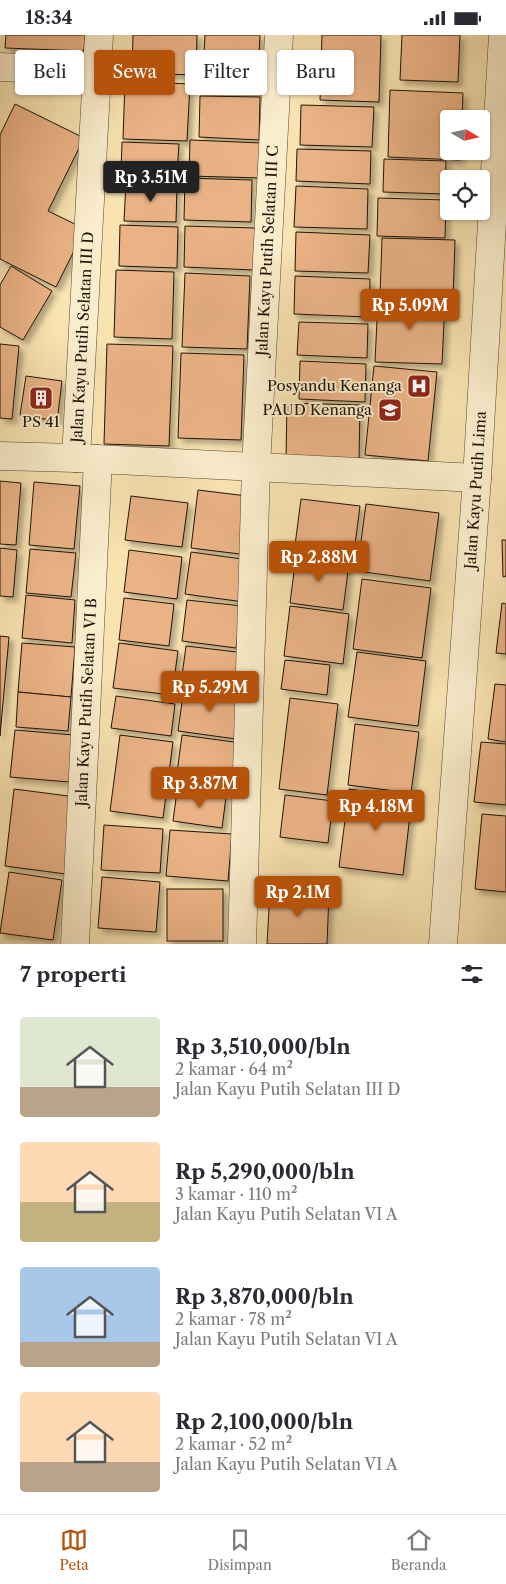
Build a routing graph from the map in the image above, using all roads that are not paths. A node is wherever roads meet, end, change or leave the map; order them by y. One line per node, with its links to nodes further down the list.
1 (99, 35): 4 (street, Jalan Kayu Putih Selatan III D)
2 (278, 35): 10 (street, Jalan Kayu Putih Selatan III C)
3 (503, 35): 11 (street, Jalan Kayu Putih Lima)
4 (98, 50)
5 (0, 67): 6 (street)
6 (94, 72)
7 (96, 95): 9 (street, Jalan Kayu Putih Selatan III D)
8 (0, 456): 9 (street)
9 (87, 459): 10 (street); 12 (street, Jalan Kayu Putih Selatan VI B)
10 (256, 467): 11 (street); 13 (street, Jalan Kayu Putih Selatan III C)
11 (477, 478): 14 (street, Jalan Kayu Putih Lima)
12 (75, 944)
13 (242, 944)
14 (443, 944)

